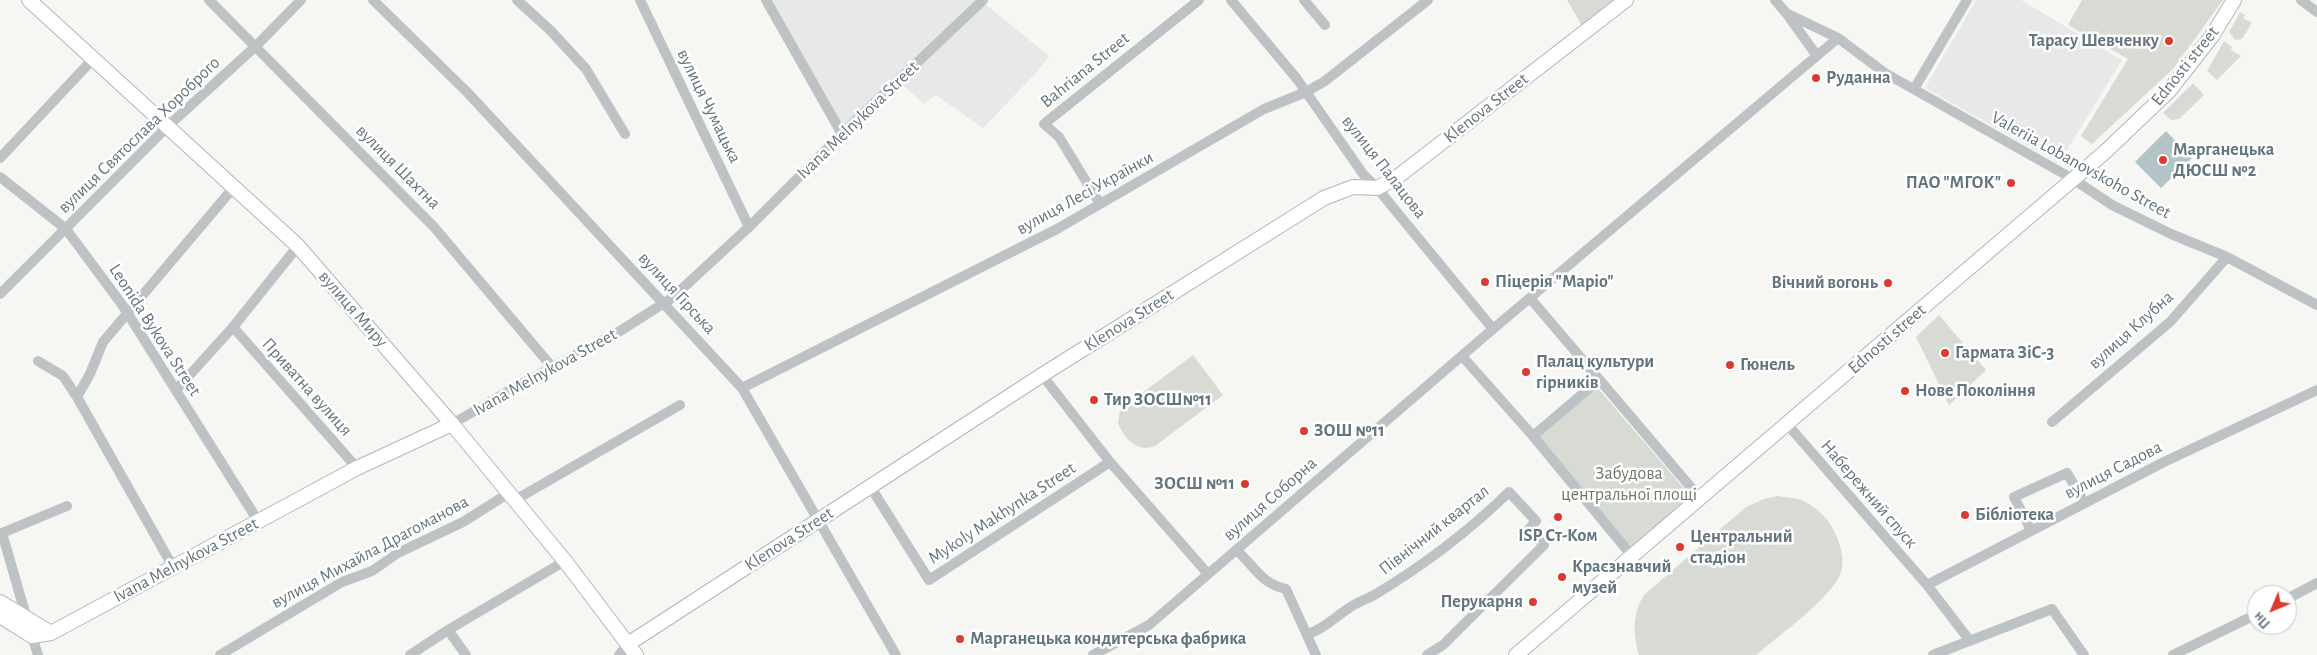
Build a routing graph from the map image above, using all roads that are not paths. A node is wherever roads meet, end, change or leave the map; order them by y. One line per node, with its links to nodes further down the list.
1 (29, 0): 24 (street, вулиця Миру)
2 (209, 0): 22 (street, вулиця Шахтна)
3 (301, 0): 22 (street, вулиця Святослава Хороброго)
4 (373, 0): 42 (street, вулиця Гірська)
5 (517, 0): 28 (street)
6 (640, 0): 36 (street, вулиця Чумацька)
7 (766, 0): 29 (street)
8 (983, 0): 29 (street, Ivana Melnykova Street)
9 (1200, 0): 35 (street, Bahriana Street)
10 (1231, 0): 26 (street, вулиця Палацова)
11 (1304, 0): 20 (street)
12 (1428, 0): 26 (street, вулиця Лесі Українки)
13 (1626, 0): 34 (street, Klenova Street)
14 (1775, 0): 19 (street)
15 (1967, 0): 25 (street)
16 (2234, 0): 32 (street, Ednosti street)
17 (2301, 0): 18 (street)
18 (2317, 12)
19 (1786, 13): 21 (street, Valeriia Lobanovskoho Street); 23 (street)
20 (1326, 25)
21 (1838, 38): 23 (street, вулиця Соборна); 25 (street, Valeriia Lobanovskoho Street)
22 (256, 46): 27 (street, вулиця Святослава Хороброго); 49 (street, вулиця Шахтна)
23 (1817, 56): 41 (street, вулиця Соборна)
24 (94, 58): 27 (street, вулиця Миру); 30 (street)
25 (1914, 89): 32 (street, Valeriia Lobanovskoho Street)
26 (1306, 92): 34 (street, вулиця Палацова); 35 (street, вулиця Лесі Українки)
27 (168, 126): 33 (street, вулиця Миру); 37 (street, вулиця Святослава Хороброго)
28 (624, 134)
29 (842, 134): 36 (street, Ivana Melnykova Street)
30 (0, 158)
31 (0, 177): 37 (street, Leonida Bykova Street)
32 (2073, 179): 39 (street, Valeriia Lobanovskoho Street); 59 (street, Ednosti street)
33 (234, 187): 38 (street, вулиця Миру); 44 (street)
34 (1377, 188): 46 (street, вулиця Палацова); 50 (street, Klenova Street)
35 (1100, 204): 52 (street, вулиця Лесі Українки)
36 (749, 227): 42 (street, Ivana Melnykova Street)
37 (66, 229): 40 (street, вулиця Святослава Хороброго); 44 (street, Leonida Bykova Street)
38 (298, 246): 45 (street); 58 (street, вулиця Миру)
39 (2227, 257): 43 (street, Valeriia Lobanovskoho Street); 57 (street, вулиця Клубна)
40 (0, 294)
41 (1530, 298): 46 (street, вулиця Соборна); 51 (street)
42 (665, 303): 49 (street, Ivana Melnykova Street); 52 (street, вулиця Гірська)
43 (2317, 305)
44 (127, 312): 53 (street, Leonida Bykova Street); 55 (street)
45 (232, 327): 53 (street); 62 (street, Приватна вулиця)
46 (1493, 329): 47 (street, вулиця Соборна)
47 (1462, 356): 60 (street); 72 (street, вулиця Соборна)
48 (38, 361): 55 (street)
49 (552, 367): 58 (street, Ivana Melnykova Street)
50 (1042, 375): 61 (street); 63 (street, Klenova Street)
51 (1598, 380): 60 (street); 65 (street)
52 (742, 388): 68 (street, вулиця Гірська)
53 (176, 390): 69 (street, Leonida Bykova Street)
54 (2317, 390): 66 (street, вулиця Садова)
55 (77, 398): 75 (street)
56 (680, 405): 64 (street, вулиця Михайла Драгоманова)
57 (2052, 422)
58 (452, 424): 62 (street, Ivana Melnykova Street); 64 (street, вулиця Миру)
59 (1787, 424): 65 (street, Ednosti street); 78 (street, Набережний спуск)
60 (1532, 436): 73 (street)
61 (1110, 462): 63 (street, Mykoly Makhynka Street); 76 (street)
62 (357, 468): 69 (street, Ivana Melnykova Street)
63 (870, 486): 68 (street, Klenova Street)
64 (512, 497): 74 (street, вулиця Миру); 91 (street, вулиця Михайла Драгоманова)
65 (1700, 498): 73 (street, Ednosti street)
66 (2084, 502): 71 (street, вулиця Садова); 71 (street)
67 (67, 506): 70 (street)
68 (818, 520): 89 (street, Klenova Street); 94 (street, вулиця Гірська)
69 (258, 521): 75 (street, Ivana Melnykova Street)
70 (1, 529): 82 (street)
71 (2031, 530): 78 (street, вулиця Садова)
72 (1236, 550): 76 (street, вулиця Соборна); 86 (street)
73 (1632, 556): 98 (street, Ednosti street)
74 (565, 561): 84 (street); 89 (street, вулиця Миру)
75 (173, 567): 85 (street, Ivana Melnykova Street)
76 (1208, 574): 95 (street, вулиця Соборна)
77 (2317, 583): 79 (street)
78 (1927, 585): 88 (street, Набережний спуск)
79 (2297, 594)
80 (0, 602): 82 (street)
81 (0, 616): 87 (street)
82 (26, 616): 85 (street); 87 (street)
83 (2247, 619): 101 (street)
84 (448, 630): 92 (street); 93 (street)
85 (51, 633): 87 (street, Ivana Melnykova Street)
86 (1308, 634): 96 (street); 97 (street, Північний квартал)
87 (32, 636): 90 (street)
88 (1970, 640): 99 (street); 100 (street)
89 (628, 651)
90 (38, 655)
91 (220, 655)
92 (410, 655)
93 (466, 655)
94 (896, 655)
95 (1093, 655)
96 (1316, 655)
97 (1427, 655)
98 (1516, 655)
99 (1933, 655)
100 (2084, 655)
101 (2173, 655)

